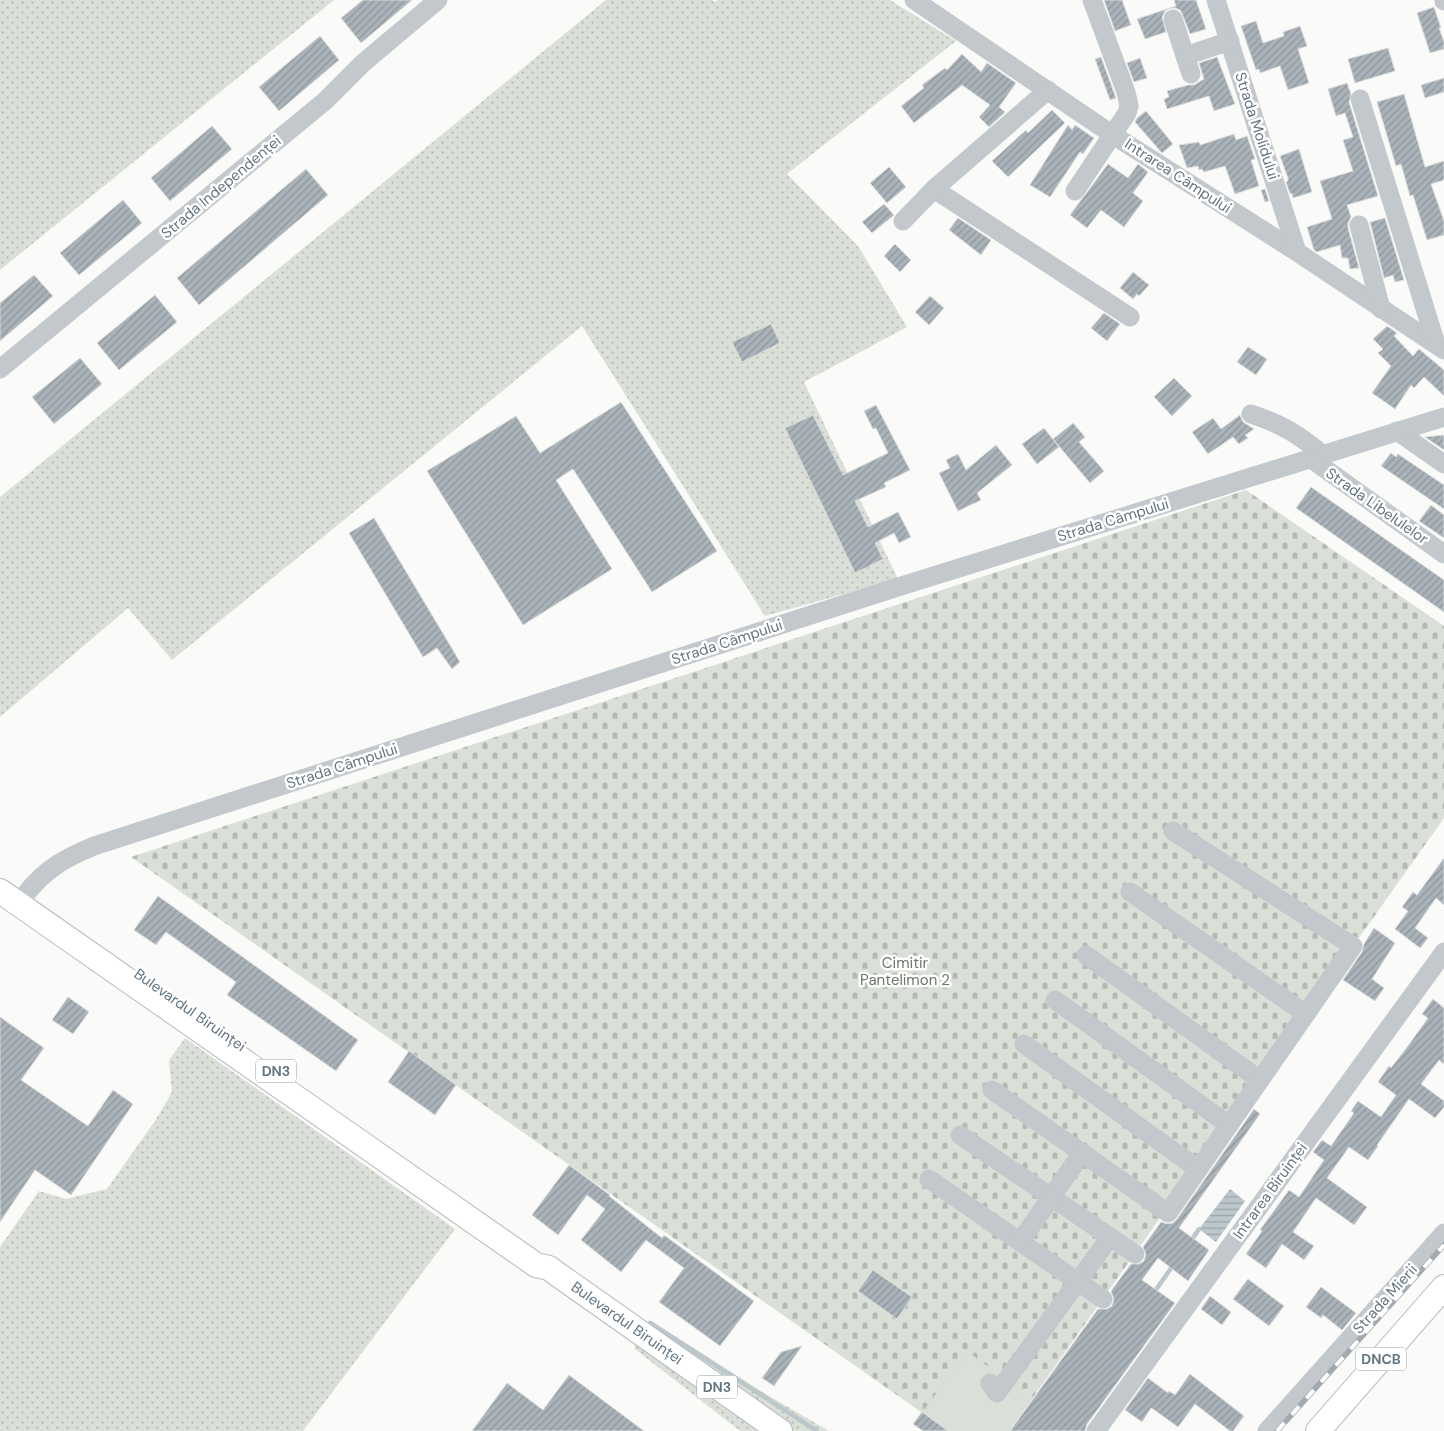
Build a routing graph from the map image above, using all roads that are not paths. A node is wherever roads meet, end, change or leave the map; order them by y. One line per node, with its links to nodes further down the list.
1 (438, 0): 20 (street, Strada Independenței)
2 (914, 0): 9 (street, Intrarea Câmpului)
3 (1092, 0): 11 (street)
4 (1216, 0): 6 (street, Strada Molidului)
5 (1173, 20): 7 (street)
6 (1230, 41): 7 (street); 16 (street, Strada Molidului)
7 (1185, 56): 8 (street)
8 (1191, 74)
9 (1048, 90): 11 (street, Intrarea Câmpului); 12 (street)
10 (1360, 99): 19 (street)
11 (1113, 134): 13 (street); 16 (street, Intrarea Câmpului)
12 (934, 189): 14 (street); 18 (street)
13 (1075, 191)
14 (903, 222)
15 (1359, 225): 17 (street)
16 (1297, 252): 17 (street, Intrarea Câmpului)
17 (1382, 309): 19 (street, Intrarea Câmpului)
18 (1130, 318)
19 (1440, 347)
20 (0, 369)
21 (1251, 414): 24 (street, Strada Libelulelor)
22 (1444, 417): 23 (street, Strada Câmpului)
23 (1397, 431): 24 (street, Strada Câmpului); 25 (street)
24 (1316, 456): 26 (street, Strada Libelulelor); 31 (street, Strada Câmpului)
25 (1444, 464)
26 (1444, 554)
27 (1173, 831): 35 (street)
28 (0, 878): 31 (main road, Bulevardul Biruinței / DN3)
29 (0, 890): 49 (main road, Bulevardul Biruinței / DN3)
30 (1130, 892): 35 (street)
31 (26, 895): 49 (main road, Bulevardul Biruinței / DN3)
32 (1444, 952): 55 (street, Intrarea Biruinței)
33 (1086, 955): 37 (street)
34 (1055, 1000): 39 (street)
35 (1306, 1014): 37 (street)
36 (1024, 1044): 42 (street)
37 (1260, 1080): 39 (street)
38 (992, 1090): 41 (street)
39 (1229, 1125): 42 (street)
40 (960, 1135): 44 (street)
41 (1082, 1153): 42 (street); 44 (street)
42 (1198, 1169)
43 (929, 1179): 47 (street)
44 (1052, 1197): 46 (street); 47 (street)
45 (1444, 1233): 56 (street, Strada Mierii)
46 (1110, 1236): 48 (street); 50 (street)
47 (1020, 1242): 50 (street)
48 (1135, 1254)
49 (549, 1268): 54 (main road, Bulevardul Biruinței / DN3)
50 (1077, 1281): 52 (street); 53 (street)
51 (1444, 1287): 57 (main road, DNCB)
52 (1103, 1299)
53 (990, 1383)
54 (780, 1431)
55 (1096, 1431)
56 (1267, 1431)
57 (1318, 1431)

